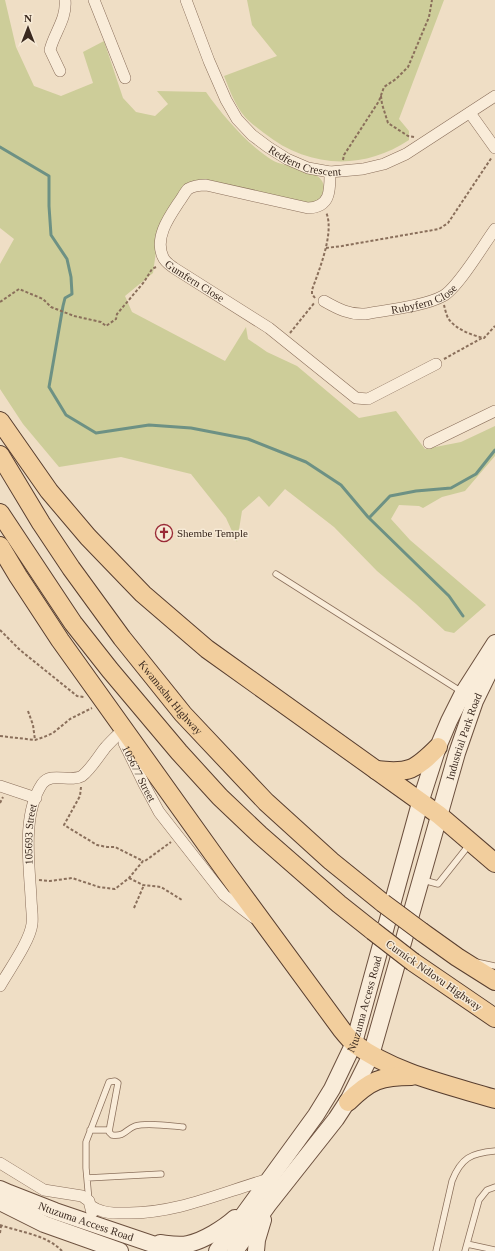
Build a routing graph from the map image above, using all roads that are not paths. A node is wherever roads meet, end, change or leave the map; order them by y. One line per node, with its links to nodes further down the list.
1 (65, 0): 4 (street)
2 (94, 0): 5 (street)
3 (186, 0): 9 (street, Redfern Crescent)
4 (60, 71)
5 (126, 78)
6 (495, 96): 7 (street, Redfern Crescent)
7 (470, 113): 8 (street); 9 (street, Redfern Crescent)
8 (495, 148)
9 (336, 171): 12 (street, Gumfern Close)
10 (495, 228): 11 (street, Rubyfern Close)
11 (324, 301)
12 (436, 364)
13 (495, 411): 15 (street)
14 (0, 421): 25 (main road)
15 (429, 443)
16 (0, 455): 34 (main road, Kwamashu Highway, bridge)
17 (0, 513): 38 (main road, Curnick Ndlovu Highway, bridge)
18 (0, 546): 23 (main road)
19 (276, 574): 22 (lane)
20 (495, 644): 22 (street, Ntuzuma Access Road)
21 (495, 660): 22 (street, Industrial Park Road)
22 (469, 697): 24 (street, Ntuzuma Access Road); 29 (street, Industrial Park Road)
23 (122, 731): 27 (street, 105693 Street); 33 (main road); 33 (street, 105677 Street)
24 (438, 748): 25 (main road); 28 (street, Ntuzuma Access Road)
25 (375, 770): 28 (main road)
26 (0, 786): 27 (street)
27 (36, 798): 37 (street, 105693 Street)
28 (420, 803): 29 (main road); 39 (street, Ntuzuma Access Road)
29 (439, 815): 30 (main road); 32 (street, Ntuzuma Access Road)
30 (471, 843): 31 (main road); 32 (lane)
31 (495, 863)
32 (421, 879): 40 (street, Ntuzuma Access Road)
33 (268, 929): 39 (main road)
34 (457, 957): 35 (lane); 36 (main road)
35 (495, 966)
36 (495, 981)
37 (0, 986)
38 (495, 1018)
39 (354, 1043): 40 (main road); 51 (street, Ntuzuma Access Road)
40 (371, 1055): 41 (main road); 43 (street, Ntuzuma Access Road)
41 (421, 1076): 42 (main road); 43 (main road)
42 (495, 1099)
43 (348, 1102): 57 (street, Ntuzuma Access Road)
44 (184, 1127): 46 (lane)
45 (90, 1130): 46 (lane); 46 (lane); 50 (lane)
46 (109, 1130)
47 (495, 1151): 68 (lane)
48 (0, 1163): 55 (street)
49 (161, 1174): 50 (lane)
50 (87, 1178): 55 (lane)
51 (269, 1179): 55 (street); 56 (street, Ntuzuma Access Road)
52 (495, 1187): 60 (lane)
53 (0, 1189): 58 (street, Ntuzuma Access Road)
54 (0, 1202): 61 (street, Ntuzuma Access Road)
55 (90, 1204): 58 (street)
56 (251, 1204): 59 (street); 65 (street, Ntuzuma Access Road)
57 (268, 1205): 66 (street, Ntuzuma Access Road); 67 (street)
58 (94, 1226): 59 (street, Ntuzuma Access Road); 61 (street)
59 (141, 1241): 64 (street, Ntuzuma Access Road)
60 (467, 1244): 62 (lane); 69 (lane)
61 (93, 1247): 63 (street, Ntuzuma Access Road)
62 (495, 1250)
63 (120, 1251)
64 (173, 1251)
65 (217, 1251)
66 (235, 1251)
67 (256, 1251)
68 (436, 1251)
69 (465, 1251)

